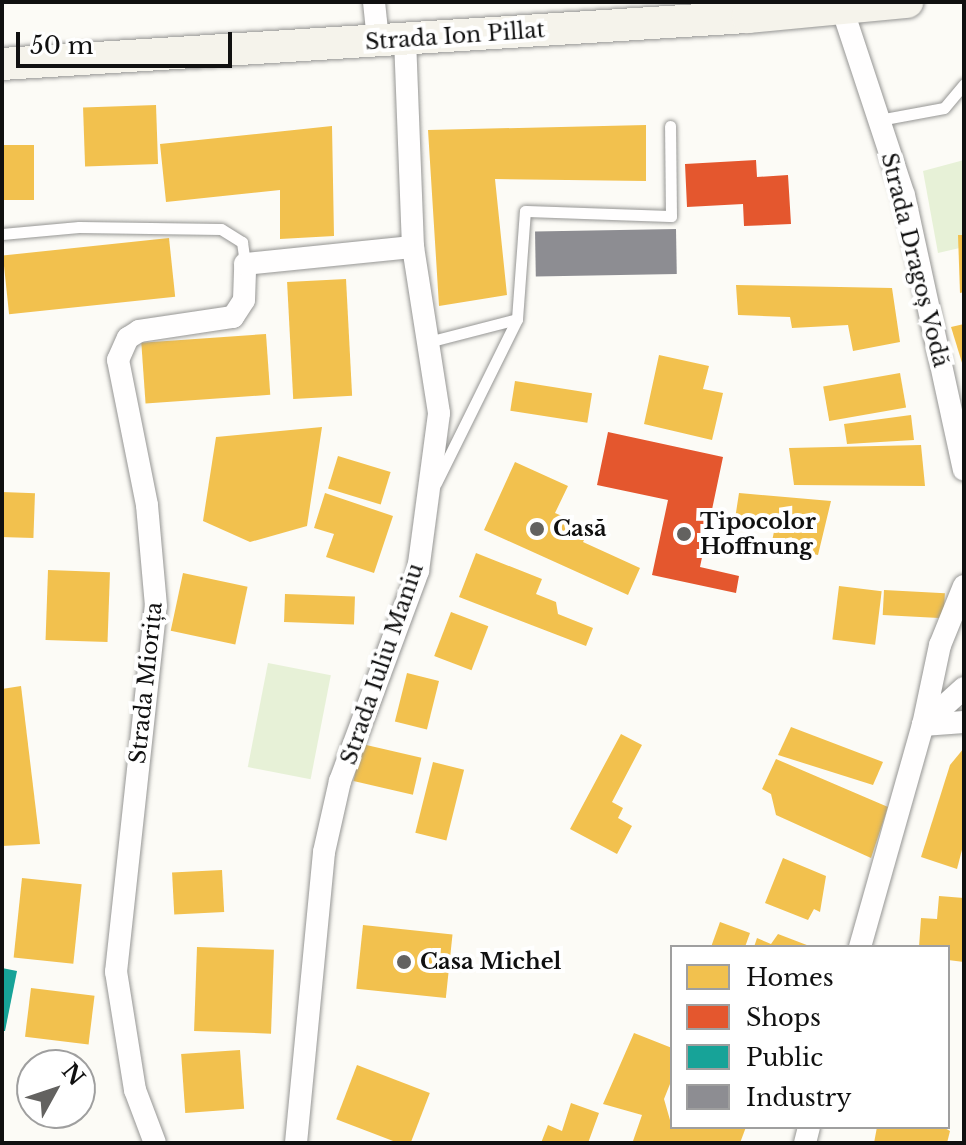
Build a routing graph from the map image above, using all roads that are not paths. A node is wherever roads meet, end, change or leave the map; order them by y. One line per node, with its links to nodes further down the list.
1 (374, 2): 4 (street, Strada Iuliu Maniu)
2 (907, 2): 3 (main road, Strada Ion Pillat)
3 (841, 5): 4 (main road, Strada Ion Pillat); 7 (street, Strada Dragoș Vodă)
4 (391, 41): 5 (main road, Strada Ion Pillat); 10 (street, Strada Iuliu Maniu)
5 (2, 64)
6 (964, 84): 7 (lane)
7 (879, 120): 14 (street, Strada Dragoș Vodă)
8 (670, 126): 12 (lane)
9 (2, 234): 11 (lane)
10 (413, 247): 11 (street); 13 (street, Strada Iuliu Maniu)
11 (245, 264): 21 (street, Strada Miorița)
12 (517, 319): 13 (lane); 15 (lane)
13 (428, 342): 15 (street, Strada Iuliu Maniu)
14 (964, 470)
15 (430, 494): 22 (street, Strada Iuliu Maniu)
16 (964, 586): 19 (street)
17 (964, 688): 19 (street)
18 (964, 722): 19 (street)
19 (923, 725): 20 (street)
20 (861, 945)
21 (155, 1143)
22 (296, 1143)

